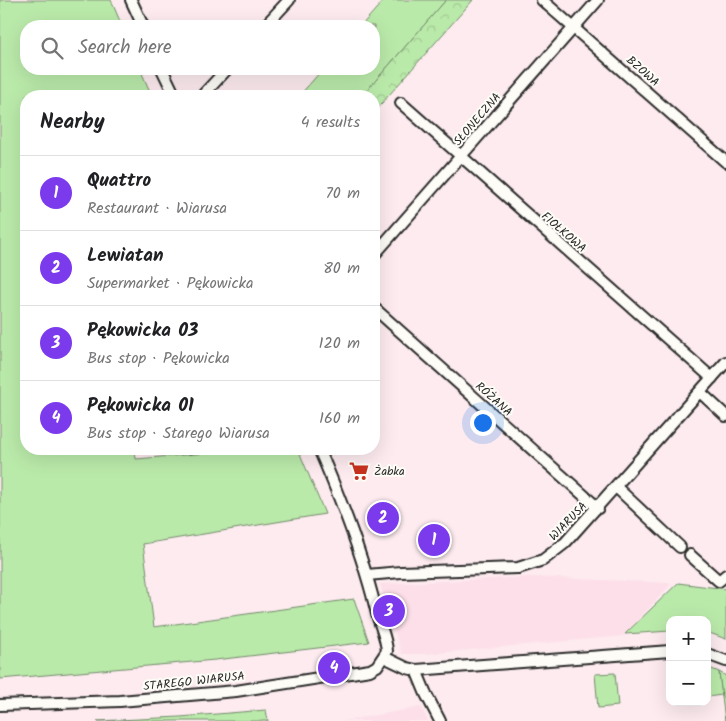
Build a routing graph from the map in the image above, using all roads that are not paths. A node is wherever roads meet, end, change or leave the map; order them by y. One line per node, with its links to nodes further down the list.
1 (131, 0): 5 (street)
2 (542, 0): 7 (street, BZOWA)
3 (598, 0): 7 (street, SŁONECZNA)
4 (287, 1): 6 (street)
5 (140, 20)
6 (270, 20)
7 (574, 27): 13 (street, SŁONECZNA); 14 (street, BZOWA)
8 (165, 75): 10 (street)
9 (221, 75): 11 (street)
10 (172, 90)
11 (208, 90)
12 (401, 103): 13 (street, FIOŁKOWA)
13 (460, 157): 15 (street, SŁONECZNA); 18 (street, FIOŁKOWA)
14 (726, 162)
15 (380, 248)
16 (380, 313): 23 (street, RÓŻANA)
17 (726, 362): 18 (street, WIARUSA)
18 (712, 378): 19 (street, WIARUSA)
19 (700, 392): 20 (street); 22 (street, WIARUSA)
20 (726, 416)
21 (322, 455): 26 (street)
22 (616, 487): 23 (street, WIARUSA); 24 (street)
23 (598, 508): 26 (street, WIARUSA)
24 (680, 547)
25 (690, 555): 27 (street)
26 (368, 575): 30 (street)
27 (726, 575)
28 (666, 651): 32 (street)
29 (711, 655): 31 (street)
30 (384, 657): 32 (street); 33 (street, STAREGO WIARUSA)
31 (726, 661)
32 (416, 670): 34 (street)
33 (0, 705)
34 (440, 721)

